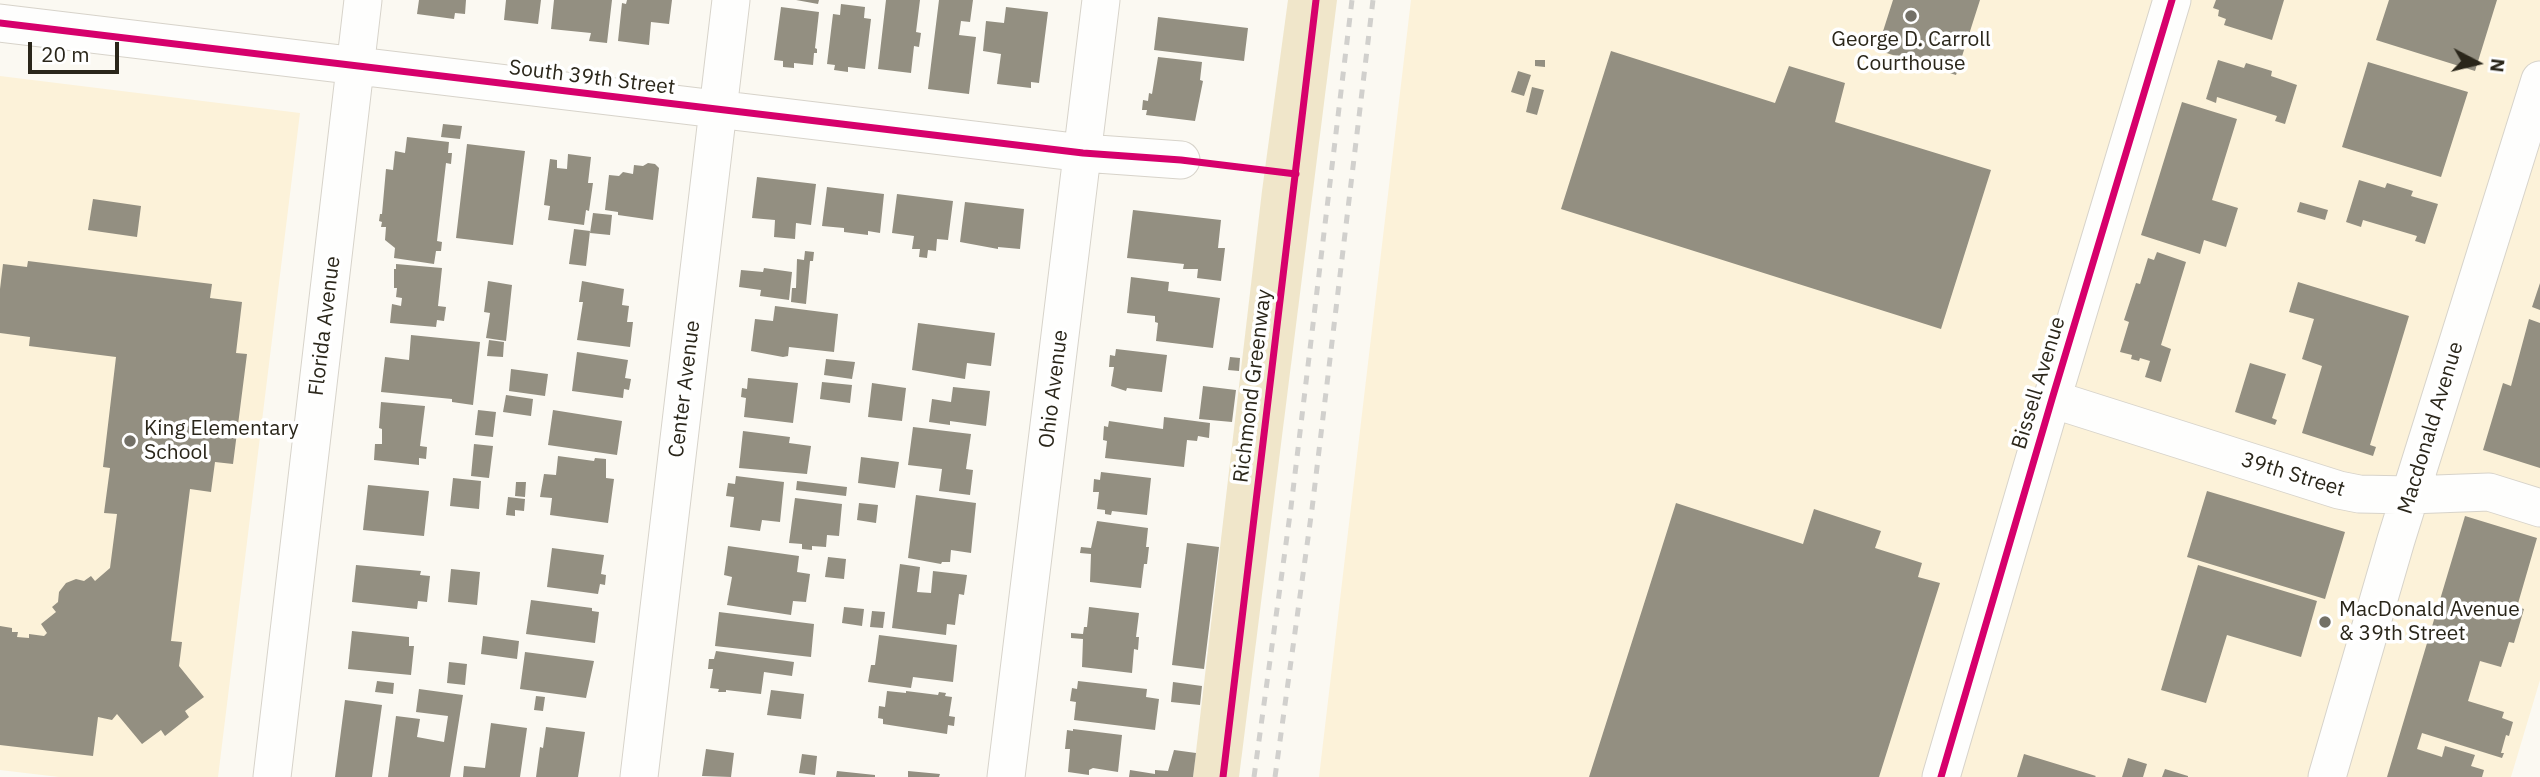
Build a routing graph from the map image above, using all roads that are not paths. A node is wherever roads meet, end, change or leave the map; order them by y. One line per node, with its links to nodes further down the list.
1 (363, 0): 6 (street, Florida Avenue)
2 (731, 0): 8 (street, Center Avenue)
3 (1101, 0): 10 (street, Ohio Avenue)
4 (2172, 0): 12 (street, Bissell Avenue)
5 (0, 23): 6 (street, South 39th Street)
6 (355, 67): 8 (street, South 39th Street); 15 (street, Florida Avenue)
7 (2540, 80): 9 (street, Macdonald Avenue)
8 (718, 110): 10 (street, South 39th Street); 16 (street, Center Avenue)
9 (2532, 136): 13 (street, Macdonald Avenue)
10 (1083, 153): 11 (street, South 39th Street); 17 (street, Ohio Avenue)
11 (1181, 160)
12 (2052, 399): 13 (street, 39th Street); 18 (street, Bissell Avenue)
13 (2410, 495): 14 (street, 39th Street); 19 (street, Macdonald Avenue)
14 (2540, 508)
15 (272, 777)
16 (639, 777)
17 (1006, 777)
18 (1941, 777)
19 (2327, 777)

